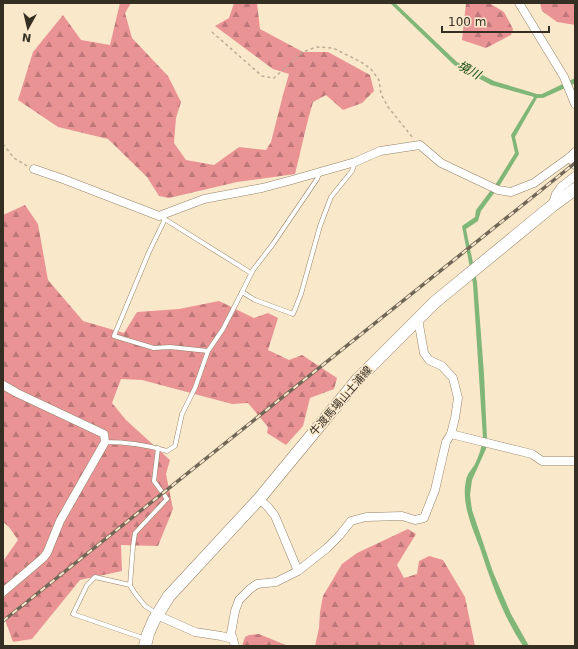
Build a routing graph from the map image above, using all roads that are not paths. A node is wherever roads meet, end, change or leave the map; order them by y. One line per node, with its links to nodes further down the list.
1 (519, 3): 2 (street)
2 (575, 104)
3 (573, 158): 4 (street)
4 (355, 162): 6 (street); 12 (lane)
5 (34, 169): 10 (street)
6 (320, 172): 10 (street); 11 (lane)
7 (575, 176): 9 (street)
8 (575, 189): 9 (main road, 牛渡馬場山土浦線)
9 (552, 206): 13 (main road, 牛渡馬場山土浦線)
10 (162, 217): 11 (lane); 14 (lane)
11 (251, 273): 12 (lane)
12 (242, 292): 14 (lane)
13 (418, 319): 16 (street); 20 (main road, 牛渡馬場山土浦線)
14 (208, 351): 18 (lane)
15 (3, 385): 17 (street)
16 (451, 434): 19 (street); 21 (street)
17 (105, 442): 18 (lane); 23 (street)
18 (158, 448): 22 (lane)
19 (575, 461)
20 (259, 499): 21 (street); 24 (main road, 牛渡馬場山土浦線)
21 (298, 571): 25 (street)
22 (130, 585): 24 (lane); 26 (lane)
23 (3, 592)
24 (157, 615): 25 (street); 26 (main road, 牛渡馬場山土浦線)
25 (234, 642)
26 (146, 643)

